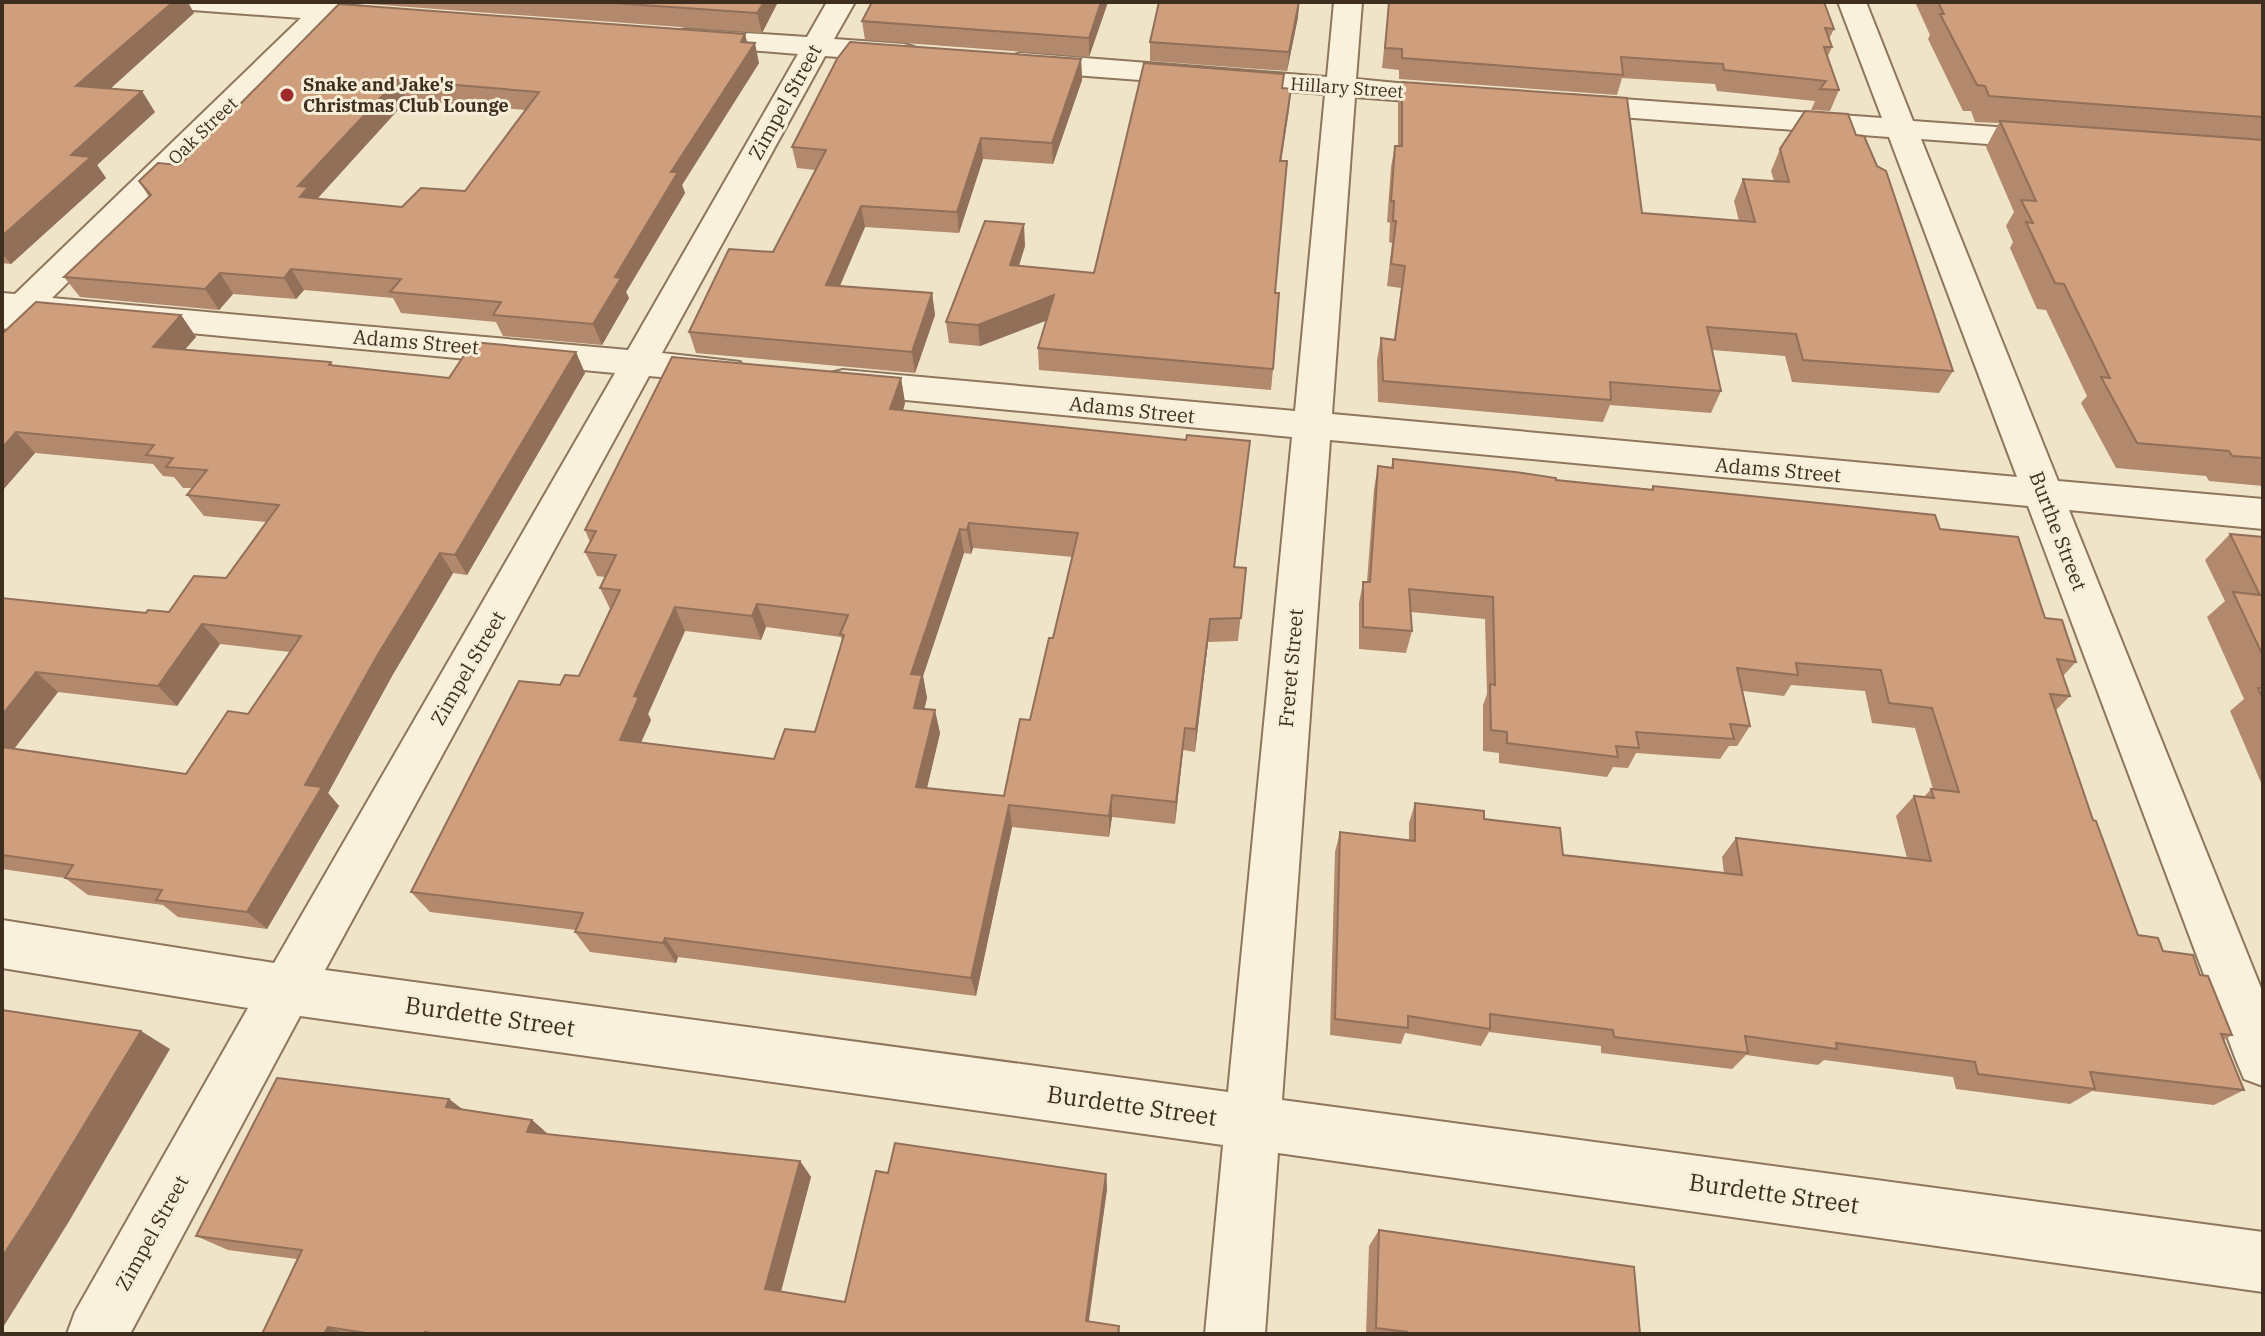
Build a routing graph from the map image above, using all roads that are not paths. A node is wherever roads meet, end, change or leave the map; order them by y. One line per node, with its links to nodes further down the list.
1 (192, 2): 5 (street)
2 (841, 2): 8 (street, Zimpel Street)
3 (1348, 2): 11 (street, Freret Street)
4 (1852, 2): 14 (street, Burthe Street)
5 (329, 7): 6 (street); 16 (street, Oak Street)
6 (419, 19)
7 (657, 35): 8 (street)
8 (816, 47): 9 (street); 17 (street, Zimpel Street)
9 (928, 55)
10 (991, 60): 11 (street, Hillary Street)
11 (1342, 87): 12 (street, Hillary Street); 20 (street, Freret Street)
12 (1482, 98)
13 (1544, 102): 14 (street)
14 (1901, 128): 15 (street); 21 (street, Burthe Street)
15 (2074, 141)
16 (9, 312): 17 (street, Adams Street)
17 (641, 362): 18 (street, Adams Street); 24 (street, Zimpel Street)
18 (766, 375)
19 (812, 379): 20 (street, Adams Street)
20 (1311, 428): 21 (street, Adams Street); 26 (street, Freret Street)
21 (2043, 494): 22 (street, Adams Street); 25 (street, Burthe Street)
22 (2263, 514)
23 (2, 944): 24 (street, Burdette Street)
24 (285, 989): 26 (street, Burdette Street); 28 (street, Zimpel Street)
25 (2263, 1060)
26 (1252, 1122): 27 (street, Burdette Street); 29 (street, Freret Street)
27 (2263, 1262)
28 (97, 1334)
29 (1235, 1334)

